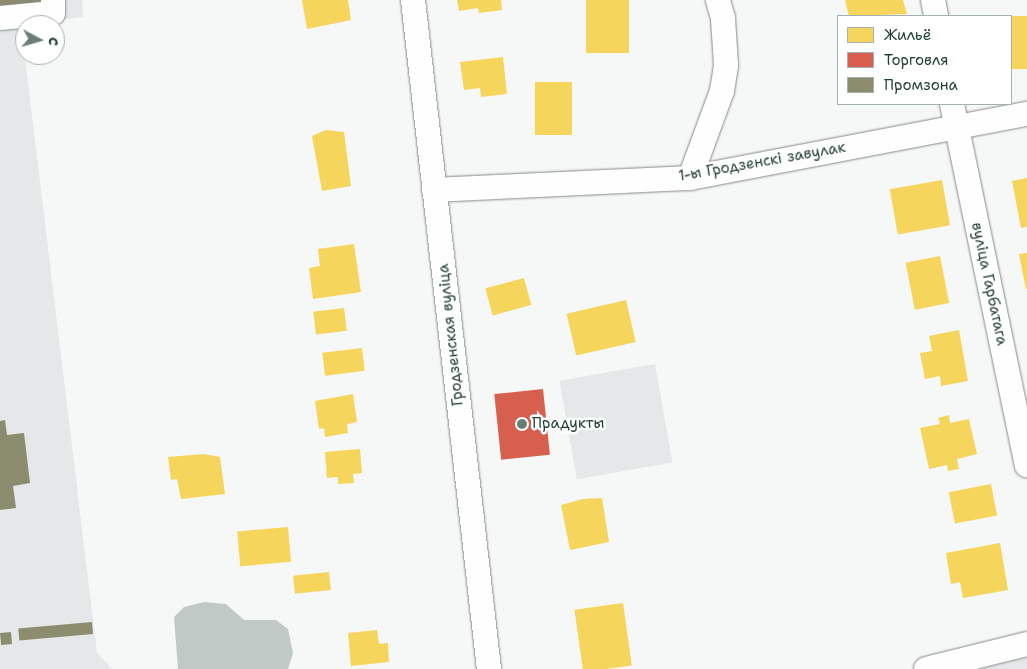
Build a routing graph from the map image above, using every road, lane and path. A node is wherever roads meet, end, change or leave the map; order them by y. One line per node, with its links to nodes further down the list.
1 (52, 0): 6 (street)
2 (413, 0): 10 (street, Гродзенская вуліца)
3 (718, 0): 9 (street)
4 (933, 0): 5 (street)
5 (936, 15)
6 (0, 18)
7 (1027, 114): 8 (street, 1-ы Гродзенскі завулак)
8 (954, 115): 9 (street, 1-ы Гродзенскі завулак); 11 (street, вуліца Гарбатага)
9 (690, 178): 10 (street, 1-ы Гродзенскі завулак)
10 (434, 190): 13 (street, Гродзенская вуліца)
11 (1027, 465)
12 (1027, 644): 14 (street)
13 (489, 669)
14 (926, 669)

